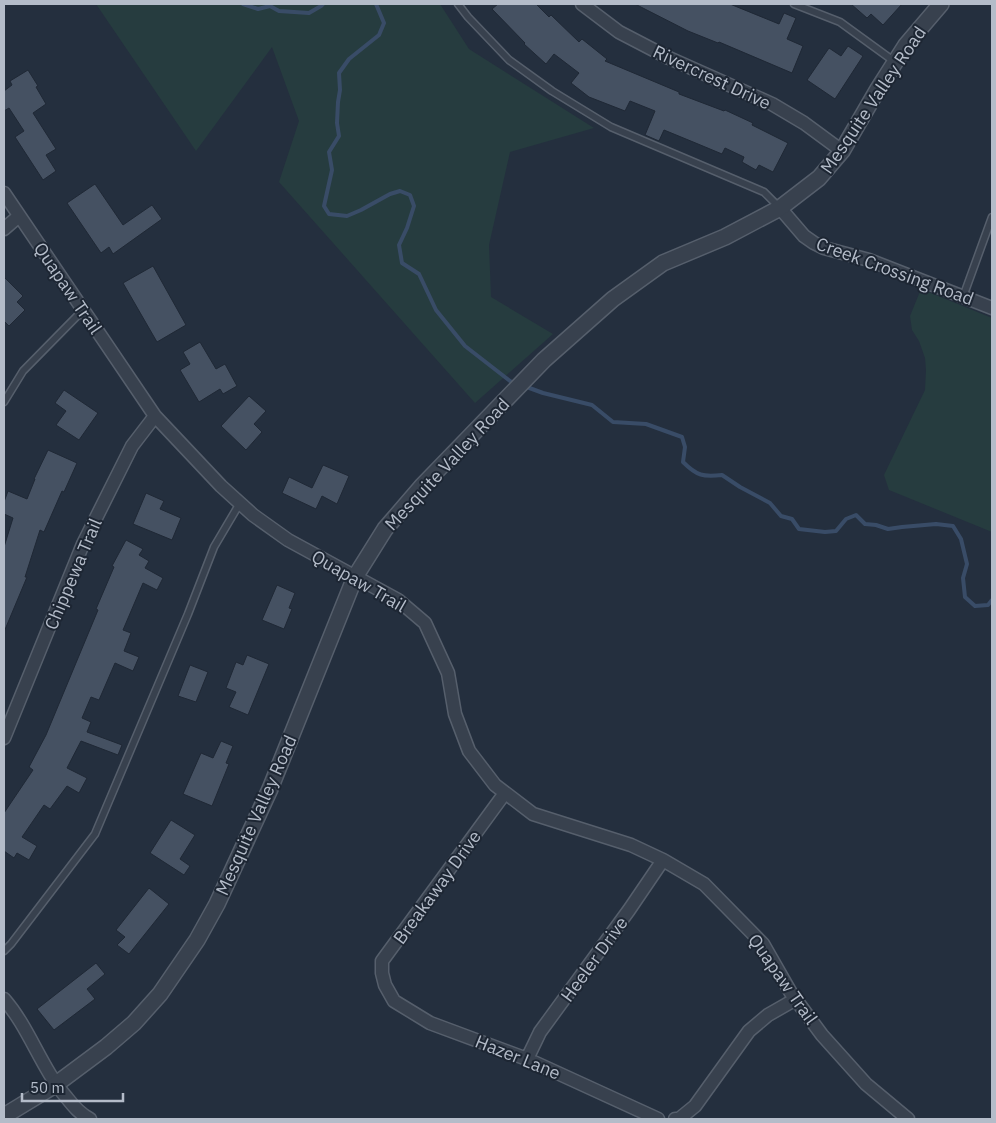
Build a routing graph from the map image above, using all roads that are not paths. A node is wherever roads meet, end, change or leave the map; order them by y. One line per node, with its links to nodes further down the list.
1 (458, 4): 8 (lane)
2 (582, 4): 6 (street, Rivercrest Drive)
3 (794, 4): 5 (lane)
4 (941, 4): 5 (street, Mesquite Valley Road)
5 (895, 62): 6 (street, Mesquite Valley Road)
6 (842, 151): 8 (street, Mesquite Valley Road)
7 (4, 193): 9 (street, Quapaw Trail)
8 (780, 208): 12 (street, Creek Crossing Road); 18 (street, Mesquite Valley Road)
9 (19, 216): 11 (street); 14 (street, Quapaw Trail)
10 (992, 217): 12 (lane)
11 (4, 230)
12 (963, 296): 13 (street, Creek Crossing Road)
13 (992, 308)
14 (83, 310): 15 (lane); 16 (street, Quapaw Trail)
15 (4, 402)
16 (155, 416): 17 (street, Quapaw Trail); 19 (street, Chippewa Trail)
17 (240, 503): 18 (street, Quapaw Trail); 22 (lane)
18 (355, 577): 20 (street, Quapaw Trail); 27 (street, Mesquite Valley Road)
19 (4, 738)
20 (506, 793): 21 (street, Quapaw Trail); 23 (street, Breakaway Drive)
21 (663, 860): 25 (street, Quapaw Trail); 26 (street, Heeler Drive)
22 (4, 951)
23 (385, 985): 26 (street, Hazer Lane)
24 (4, 999): 27 (street)
25 (796, 999): 29 (street, Quapaw Trail); 33 (street)
26 (527, 1059): 31 (street, Hazer Lane)
27 (56, 1085): 28 (street, Mesquite Valley Road); 30 (street)
28 (4, 1116)
29 (899, 1117)
30 (90, 1119)
31 (658, 1119)
32 (675, 1119): 33 (street)
33 (679, 1119)

